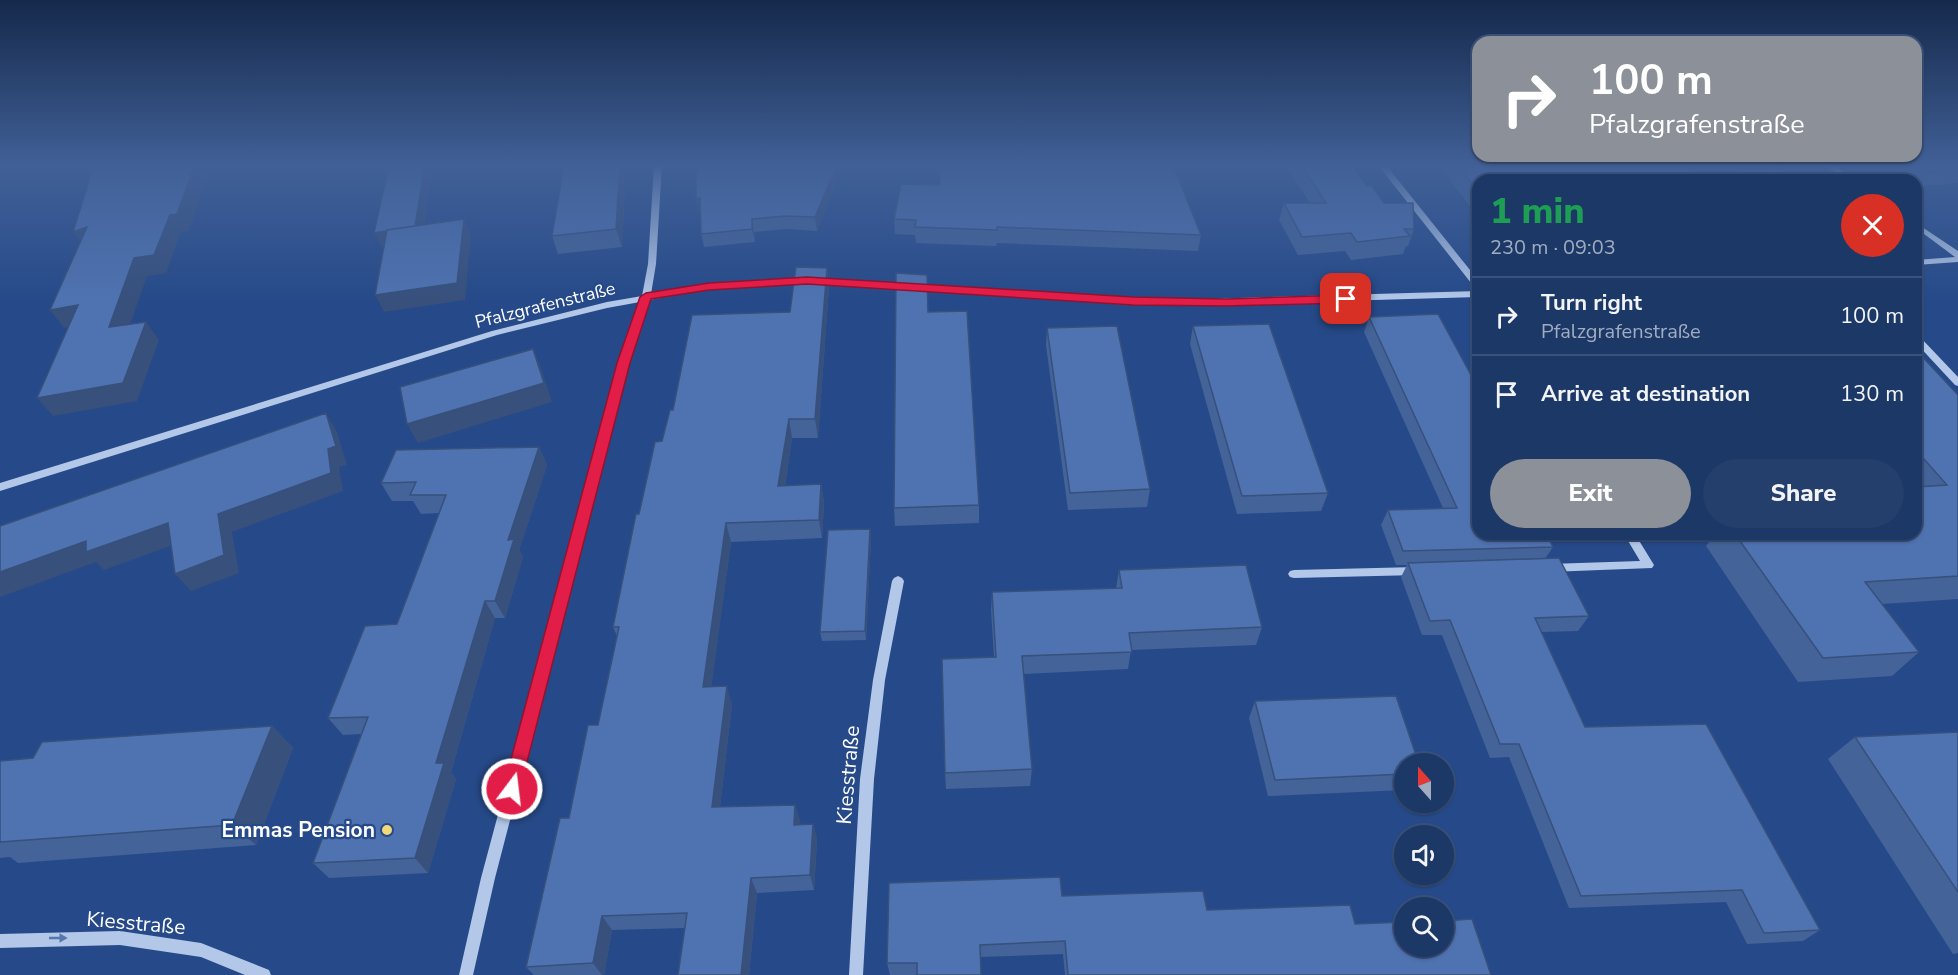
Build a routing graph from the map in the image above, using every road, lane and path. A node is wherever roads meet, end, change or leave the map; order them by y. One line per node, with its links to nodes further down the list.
1 (655, 210): 9 (street)
2 (1418, 210): 7 (street)
3 (1922, 229): 4 (street)
4 (1958, 255)
5 (1958, 259): 6 (street)
6 (1922, 262)
7 (1472, 278)
8 (1472, 294): 9 (street, Pfalzgrafenstraße)
9 (646, 297): 12 (street, Pfalzgrafenstraße); 20 (street)
10 (1922, 344): 11 (street)
11 (1958, 383)
12 (0, 487)
13 (1633, 540): 14 (street)
14 (1542, 568)
15 (1424, 571): 16 (street)
16 (1294, 574)
17 (898, 580): 21 (street, Kiesstraße)
18 (0, 941): 19 (street, Kiesstraße, one-way to 19)
19 (264, 975)
20 (466, 975)
21 (856, 975)

